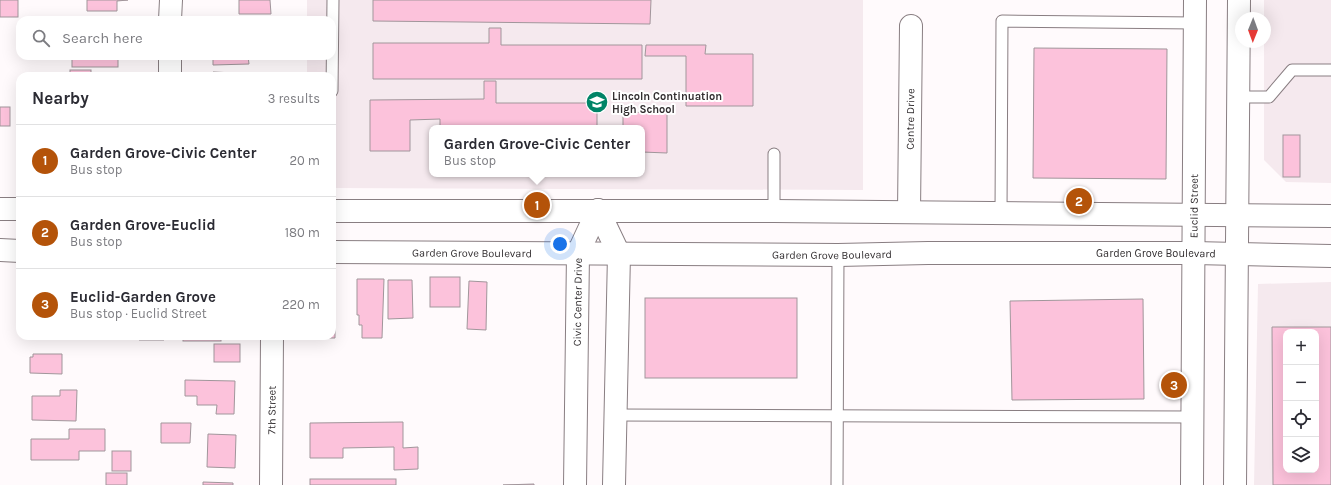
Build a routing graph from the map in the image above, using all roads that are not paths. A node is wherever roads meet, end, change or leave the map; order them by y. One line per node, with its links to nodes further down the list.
1 (171, 0): 5 (main road)
2 (333, 0): 6 (lane)
3 (1195, 0): 7 (main road, Euclid Street)
4 (1239, 0): 14 (main road)
5 (170, 16)
6 (333, 16)
7 (1195, 23): 22 (lane); 23 (main road, Euclid Street)
8 (911, 26): 21 (main road, Centre Drive)
9 (170, 60): 12 (main road)
10 (332, 60): 13 (lane)
11 (1331, 70): 14 (lane)
12 (170, 72)
13 (332, 72)
14 (1238, 98): 24 (main road)
15 (774, 154): 20 (lane)
16 (0, 209): 17 (main road)
17 (16, 209)
18 (598, 210): 19 (main road); 20 (main road); 29 (main road, Civic Center Drive); 31 (main road)
19 (336, 211)
20 (774, 211): 21 (main road)
21 (909, 212): 22 (main road)
22 (1001, 213): 23 (main road)
23 (1195, 214): 24 (main road); 30 (main road, Euclid Street)
24 (1237, 216): 25 (main road); 32 (main road)
25 (1331, 216)
26 (0, 250): 27 (main road)
27 (16, 251)
28 (336, 252): 29 (main road, Garden Grove Boulevard)
29 (578, 253): 31 (main road, Garden Grove Boulevard); 40 (main road, Civic Center Drive)
30 (1194, 253): 32 (main road, Garden Grove Boulevard); 33 (main road, Garden Grove Boulevard); 38 (main road, Euclid Street)
31 (619, 254): 33 (main road, Garden Grove Boulevard); 36 (main road)
32 (1237, 254): 34 (main road, Garden Grove Boulevard); 44 (main road)
33 (838, 255): 37 (lane)
34 (1331, 256)
35 (272, 340): 39 (main road, 7th Street)
36 (615, 415): 37 (lane); 41 (main road)
37 (837, 416): 38 (lane); 42 (lane)
38 (1194, 417): 43 (main road, Euclid Street)
39 (271, 485)
40 (575, 485)
41 (614, 485)
42 (837, 485)
43 (1192, 485)
44 (1236, 485)

